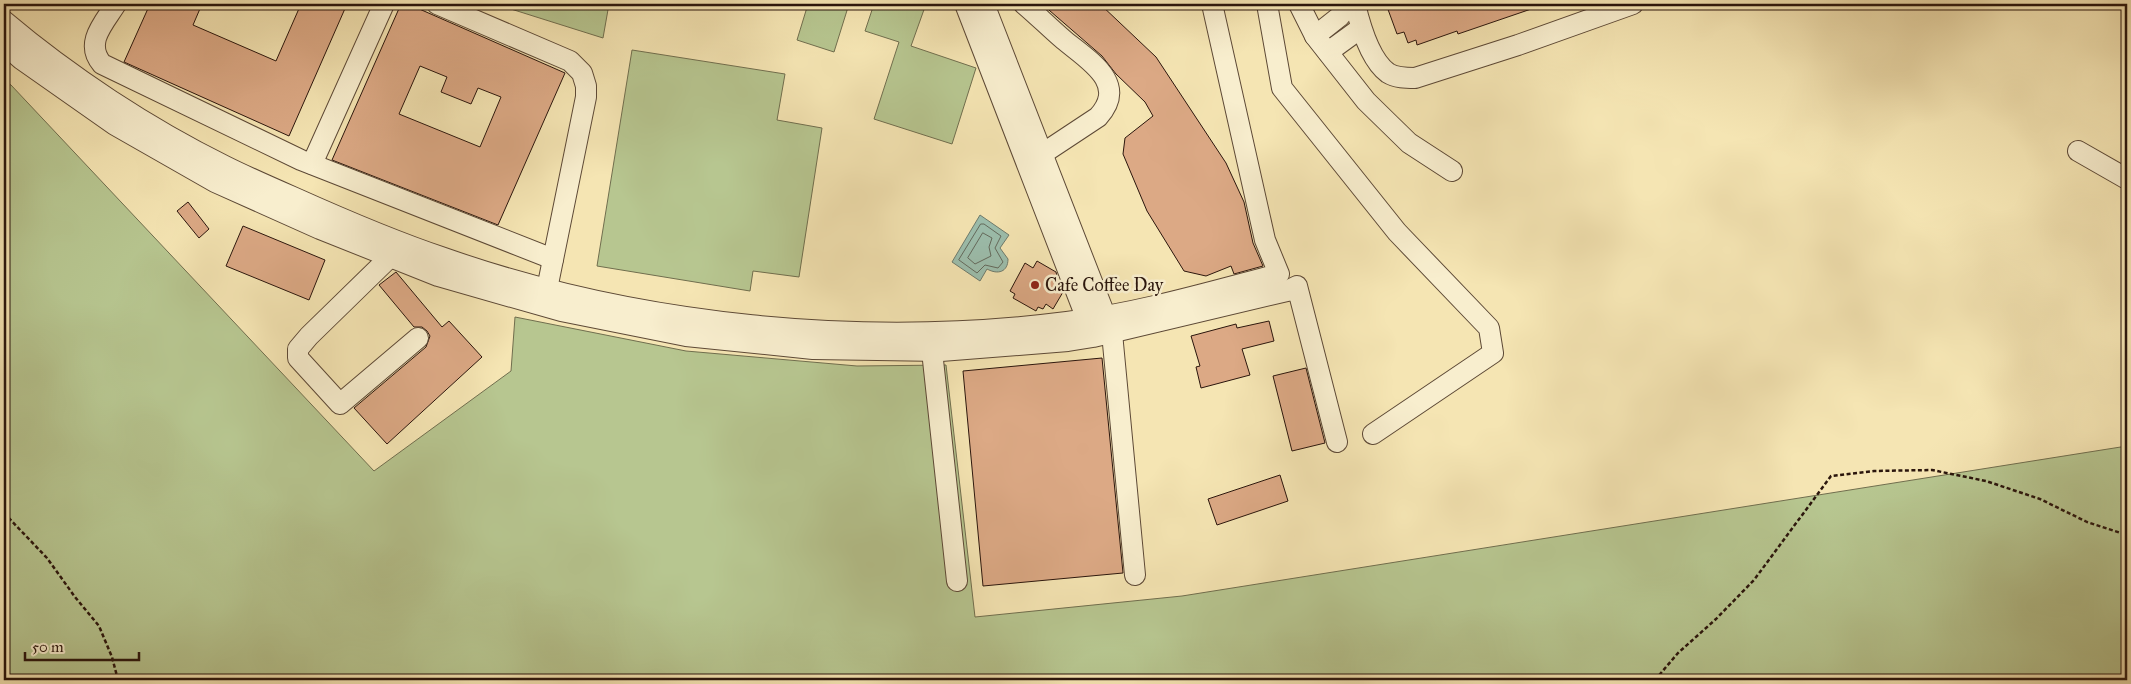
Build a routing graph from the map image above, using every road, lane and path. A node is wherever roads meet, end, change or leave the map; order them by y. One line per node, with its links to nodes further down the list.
1 (116, 4): 20 (lane)
2 (384, 4): 20 (lane)
3 (437, 4): 24 (lane)
4 (965, 4): 19 (lane)
5 (984, 4): 19 (lane)
6 (1024, 4): 19 (lane)
7 (1212, 4): 26 (lane)
8 (1267, 4): 29 (lane)
9 (1299, 4): 15 (lane)
10 (1350, 4): 15 (lane)
11 (1355, 4): 14 (lane)
12 (1633, 4): 14 (lane)
13 (4, 21): 25 (lane)
14 (1361, 28): 17 (lane)
15 (1315, 36): 17 (lane)
16 (4, 44): 23 (lane)
17 (1328, 52): 21 (lane)
18 (2078, 151): 22 (lane)
19 (1035, 159): 26 (lane)
20 (312, 164): 24 (lane)
21 (1452, 171)
22 (2127, 179)
23 (390, 256): 27 (lane); 28 (lane)
24 (554, 259): 25 (lane)
25 (547, 289): 26 (lane)
26 (1099, 326): 28 (lane); 30 (lane); 33 (lane)
27 (418, 338)
28 (932, 351): 34 (lane)
29 (1373, 434)
30 (1337, 442)
31 (4, 513): 35 (path)
32 (2127, 535): 36 (path)
33 (1135, 575)
34 (957, 580)
35 (118, 680)
36 (1655, 680)

